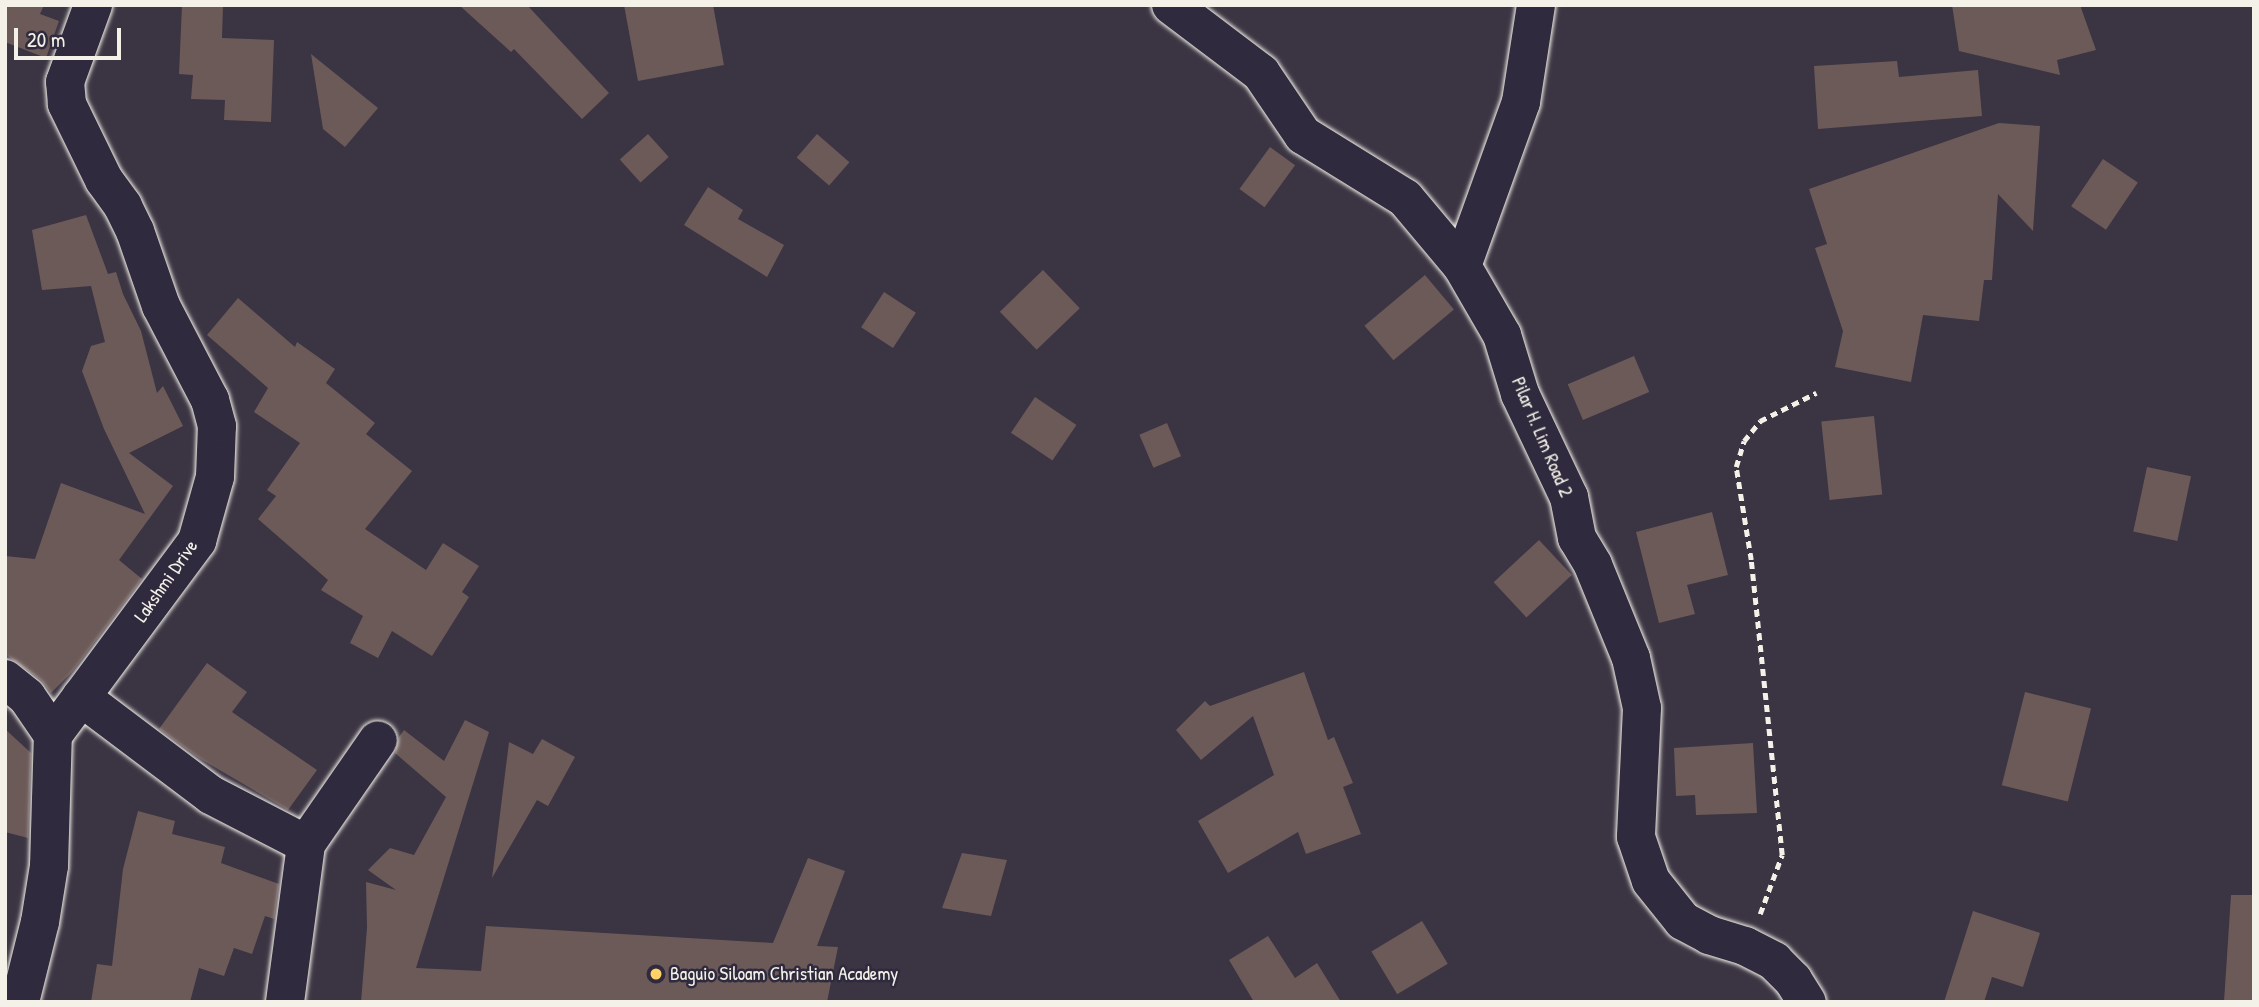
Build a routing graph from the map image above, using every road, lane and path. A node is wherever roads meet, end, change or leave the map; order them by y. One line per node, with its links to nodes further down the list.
1 (93, 5): 7 (street, Lakshmi Drive)
2 (1171, 5): 4 (street, Pilar H. Lim Road 2)
3 (1536, 5): 4 (street)
4 (1462, 266): 11 (street, Pilar H. Lim Road 2)
5 (1816, 393): 11 (path)
6 (5, 679): 8 (street)
7 (81, 697): 8 (street, Lakshmi Drive); 10 (street)
8 (53, 735): 12 (street)
9 (378, 740): 10 (street)
10 (306, 844): 13 (street)
11 (1745, 946): 14 (street, Pilar H. Lim Road 2)
12 (20, 1002)
13 (285, 1002)
14 (1807, 1002)

